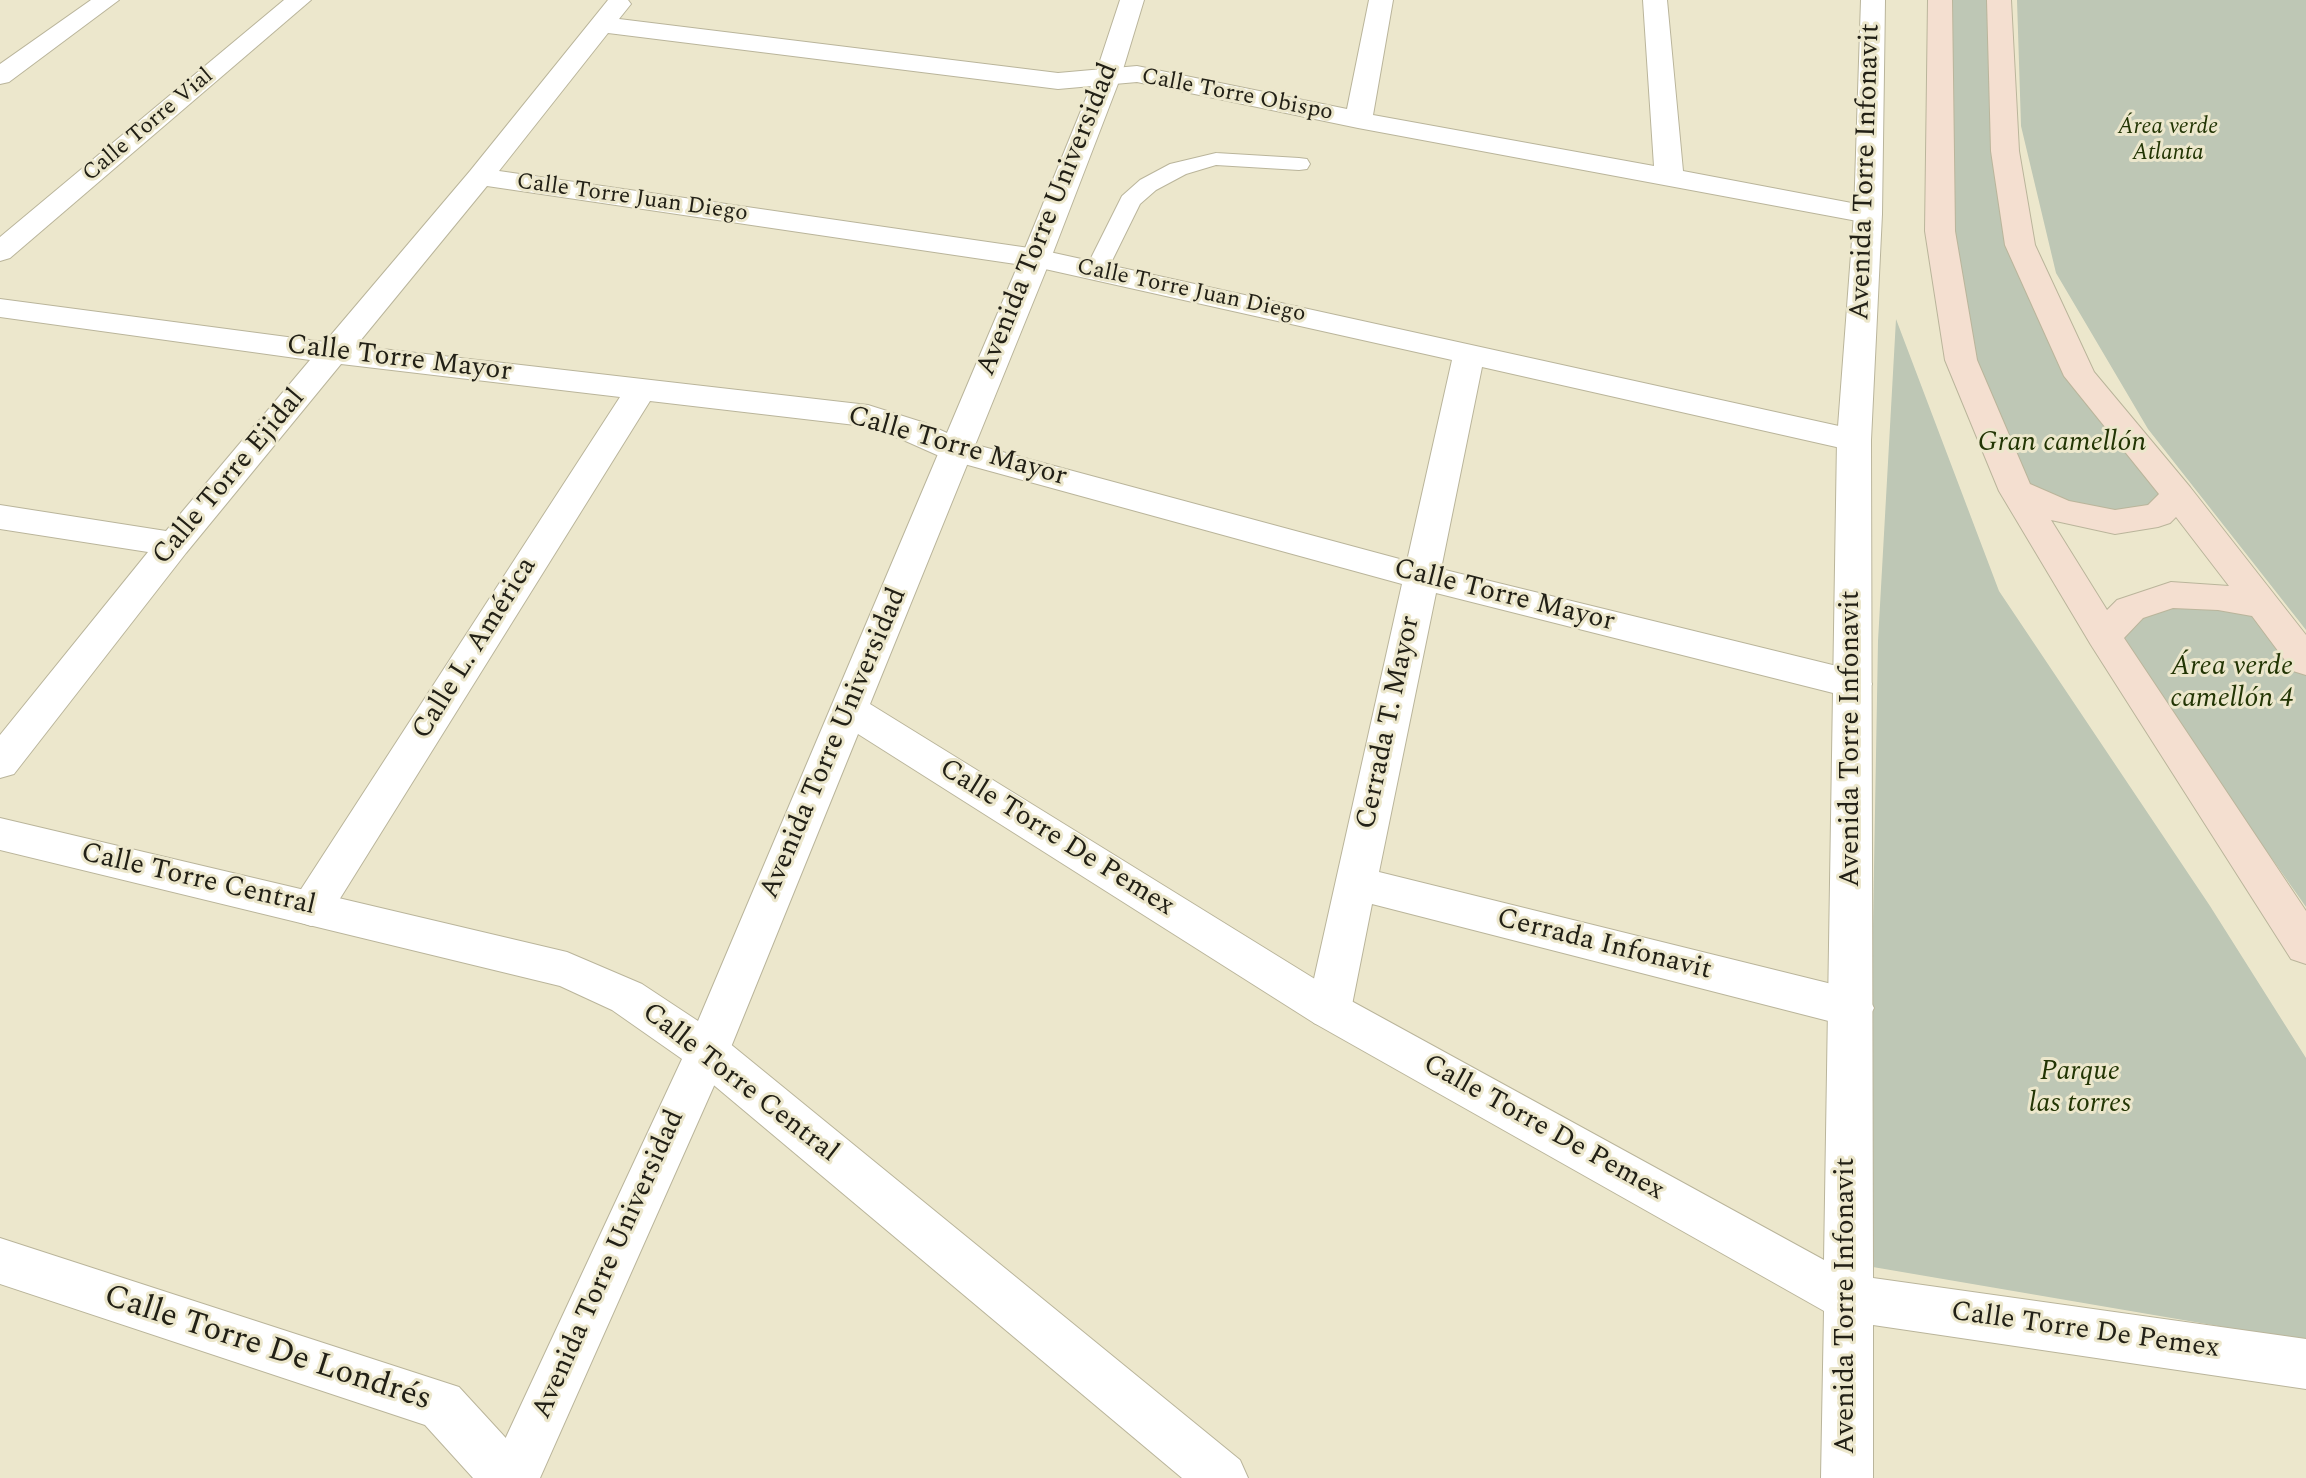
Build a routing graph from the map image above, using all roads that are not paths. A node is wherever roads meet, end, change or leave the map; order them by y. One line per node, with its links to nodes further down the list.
1 (107, 0): 10 (street)
2 (299, 0): 17 (street, Calle Torre Vial)
3 (1132, 0): 11 (street, Avenida Torre Universidad)
4 (1381, 0): 12 (street)
5 (1655, 0): 15 (street)
6 (1873, 0): 16 (street, Avenida Torre Infonavit)
7 (1940, 0): 26 (main road)
8 (2000, 0): 27 (main road)
9 (611, 12): 11 (street, Calle Torre Obispo); 14 (street, Calle Torre Ejidal)
10 (0, 76)
11 (1108, 76): 12 (street, Calle Torre Obispo); 18 (street, Avenida Torre Universidad)
12 (1358, 120): 15 (street, Calle Torre Obispo)
13 (1299, 164): 19 (lane)
14 (480, 177): 18 (street, Calle Torre Juan Diego); 21 (street, Calle Torre Ejidal)
15 (1669, 177): 16 (street, Calle Torre Obispo)
16 (1868, 214): 24 (street, Avenida Torre Infonavit)
17 (0, 252)
18 (1036, 258): 19 (street, Calle Torre Juan Diego); 25 (street, Avenida Torre Universidad)
19 (1097, 270): 22 (street, Calle Torre Juan Diego)
20 (0, 308): 21 (street, Calle Torre Mayor)
21 (334, 353): 23 (street, Calle Torre Mayor); 29 (street, Calle Torre Ejidal)
22 (1469, 354): 24 (street, Calle Torre Juan Diego); 30 (street, Cerrada T. Mayor)
23 (642, 388): 25 (street, Calle Torre Mayor); 39 (street, Calle L. América)
24 (1854, 440): 34 (street, Avenida Torre Infonavit)
25 (958, 451): 30 (street, Calle Torre Mayor); 35 (street, Avenida Torre Universidad)
26 (2016, 491): 27 (main road); 32 (main road)
27 (2178, 495): 31 (main road)
28 (0, 517): 29 (street)
29 (174, 544): 36 (street, Calle Torre Ejidal)
30 (1421, 577): 34 (street, Calle Torre Mayor); 38 (street, Cerrada T. Mayor)
31 (2261, 605): 32 (main road); 33 (main road)
32 (2104, 636): 40 (main road)
33 (2306, 661)
34 (1853, 684): 41 (street, Avenida Torre Infonavit)
35 (849, 709): 42 (street, Calle Torre De Pemex); 43 (street, Avenida Torre Universidad)
36 (0, 763)
37 (0, 834): 39 (street, Calle Torre Central)
38 (1356, 883): 41 (street, Cerrada Infonavit); 42 (street, Cerrada T. Mayor)
39 (312, 909): 43 (street, Calle Torre Central)
40 (2306, 946)
41 (1852, 1008): 45 (street, Avenida Torre Infonavit)
42 (1329, 1010): 45 (street, Calle Torre De Pemex)
43 (707, 1052): 47 (street, Avenida Torre Universidad); 48 (street, Calle Torre Central)
44 (0, 1262): 47 (street, Calle Torre De Londrés)
45 (1847, 1298): 46 (street, Calle Torre De Pemex); 49 (street, Avenida Torre Infonavit)
46 (2306, 1364)
47 (510, 1478)
48 (1222, 1478)
49 (1847, 1478)

